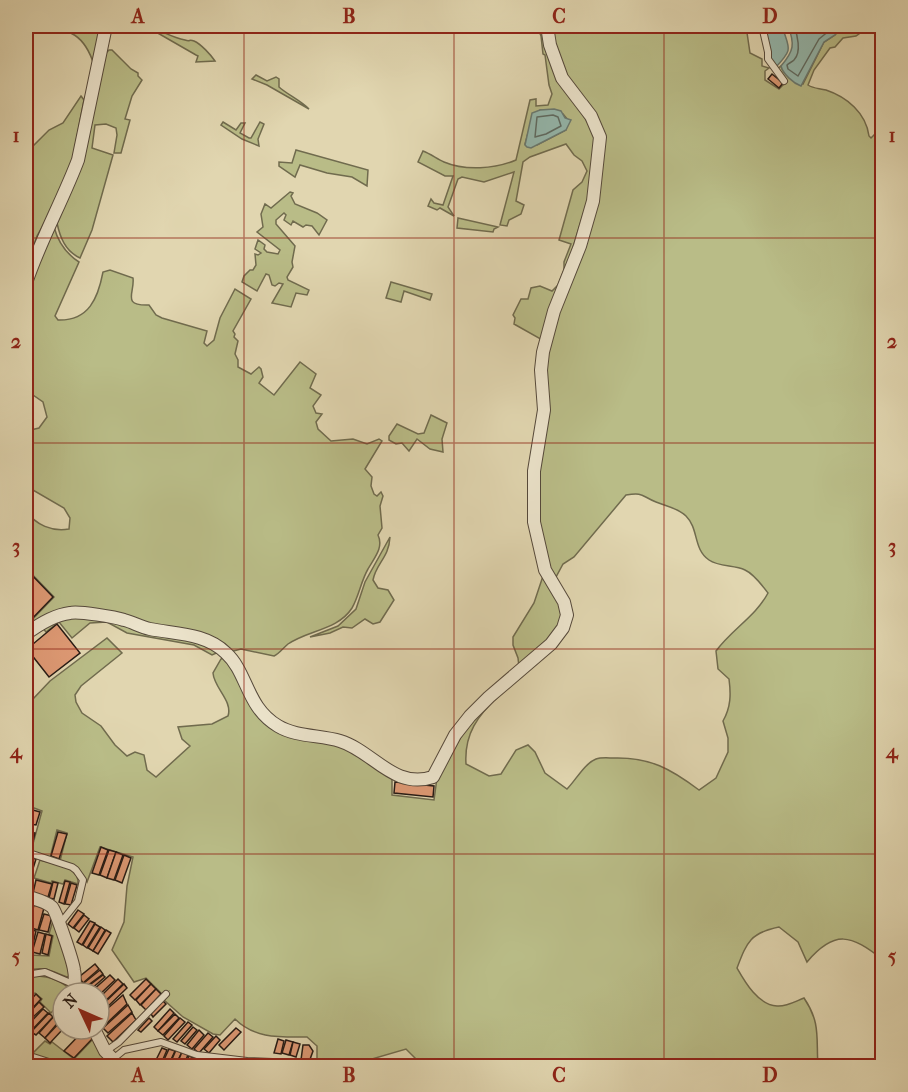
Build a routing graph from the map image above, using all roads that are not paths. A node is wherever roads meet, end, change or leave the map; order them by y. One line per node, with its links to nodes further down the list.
1 (106, 26): 5 (street)
2 (547, 26): 6 (street)
3 (762, 26): 4 (lane)
4 (784, 81)
5 (26, 283)
6 (26, 634)
7 (26, 852): 9 (lane)
8 (26, 896): 9 (street)
9 (59, 926): 12 (street)
10 (26, 975): 11 (lane)
11 (61, 981)
12 (75, 981)
13 (166, 994): 16 (lane)
14 (101, 1041): 16 (street)
15 (26, 1058): 17 (street)
16 (111, 1059): 18 (lane)
17 (51, 1066)
18 (308, 1066)

